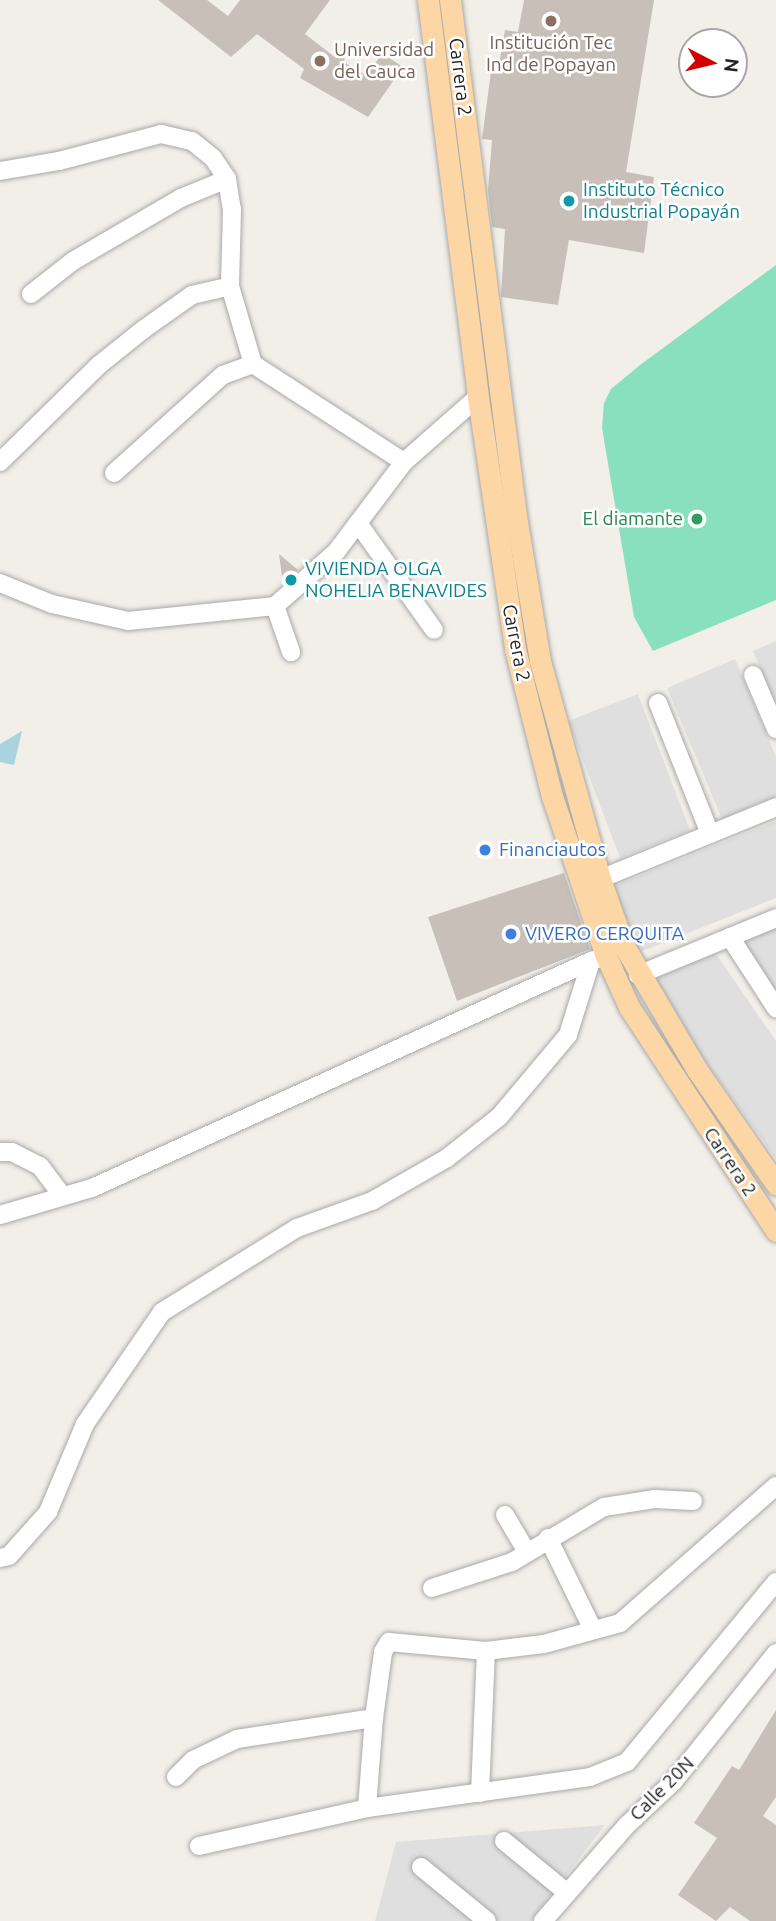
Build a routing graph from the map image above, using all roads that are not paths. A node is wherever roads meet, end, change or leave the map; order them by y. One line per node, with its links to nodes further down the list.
1 (428, 0): 8 (main road, Carrera 2)
2 (450, 0): 22 (main road, Carrera 2)
3 (0, 171): 4 (street)
4 (227, 179): 5 (street); 6 (street)
5 (230, 285): 7 (street); 9 (street)
6 (31, 295)
7 (254, 365): 10 (street); 11 (street)
8 (478, 397): 10 (street); 25 (main road, Carrera 2)
9 (0, 462)
10 (404, 462): 12 (street)
11 (114, 473)
12 (358, 523): 14 (street); 15 (street)
13 (0, 583): 14 (street)
14 (275, 606): 16 (street)
15 (434, 630)
16 (290, 652)
17 (753, 675): 19 (street)
18 (658, 703): 21 (street)
19 (776, 729)
20 (776, 807): 21 (street)
21 (710, 834): 22 (street)
22 (600, 879): 26 (main road, Carrera 2)
23 (776, 918): 24 (street)
24 (730, 937): 26 (street); 27 (street)
25 (598, 959): 30 (street); 32 (main road, Carrera 2); 38 (street)
26 (638, 975): 29 (main road, Carrera 2)
27 (776, 1008)
28 (0, 1152): 30 (street)
29 (776, 1184)
30 (63, 1196): 31 (street)
31 (0, 1215)
32 (776, 1231)
33 (776, 1486): 41 (street)
34 (693, 1501): 36 (street)
35 (505, 1515): 37 (street)
36 (548, 1538): 37 (street); 41 (street)
37 (527, 1552): 40 (street)
38 (0, 1559)
39 (776, 1582): 46 (street)
40 (432, 1588)
41 (592, 1628): 42 (street)
42 (486, 1651): 44 (street); 46 (street)
43 (776, 1653): 51 (street, Calle 20N)
44 (374, 1718): 45 (street); 47 (street)
45 (176, 1777)
46 (480, 1793): 47 (street)
47 (368, 1808): 49 (street)
48 (504, 1841): 51 (street)
49 (199, 1846)
50 (421, 1867): 52 (street)
51 (566, 1892): 53 (street, Calle 20N)
52 (487, 1921)
53 (543, 1921)

